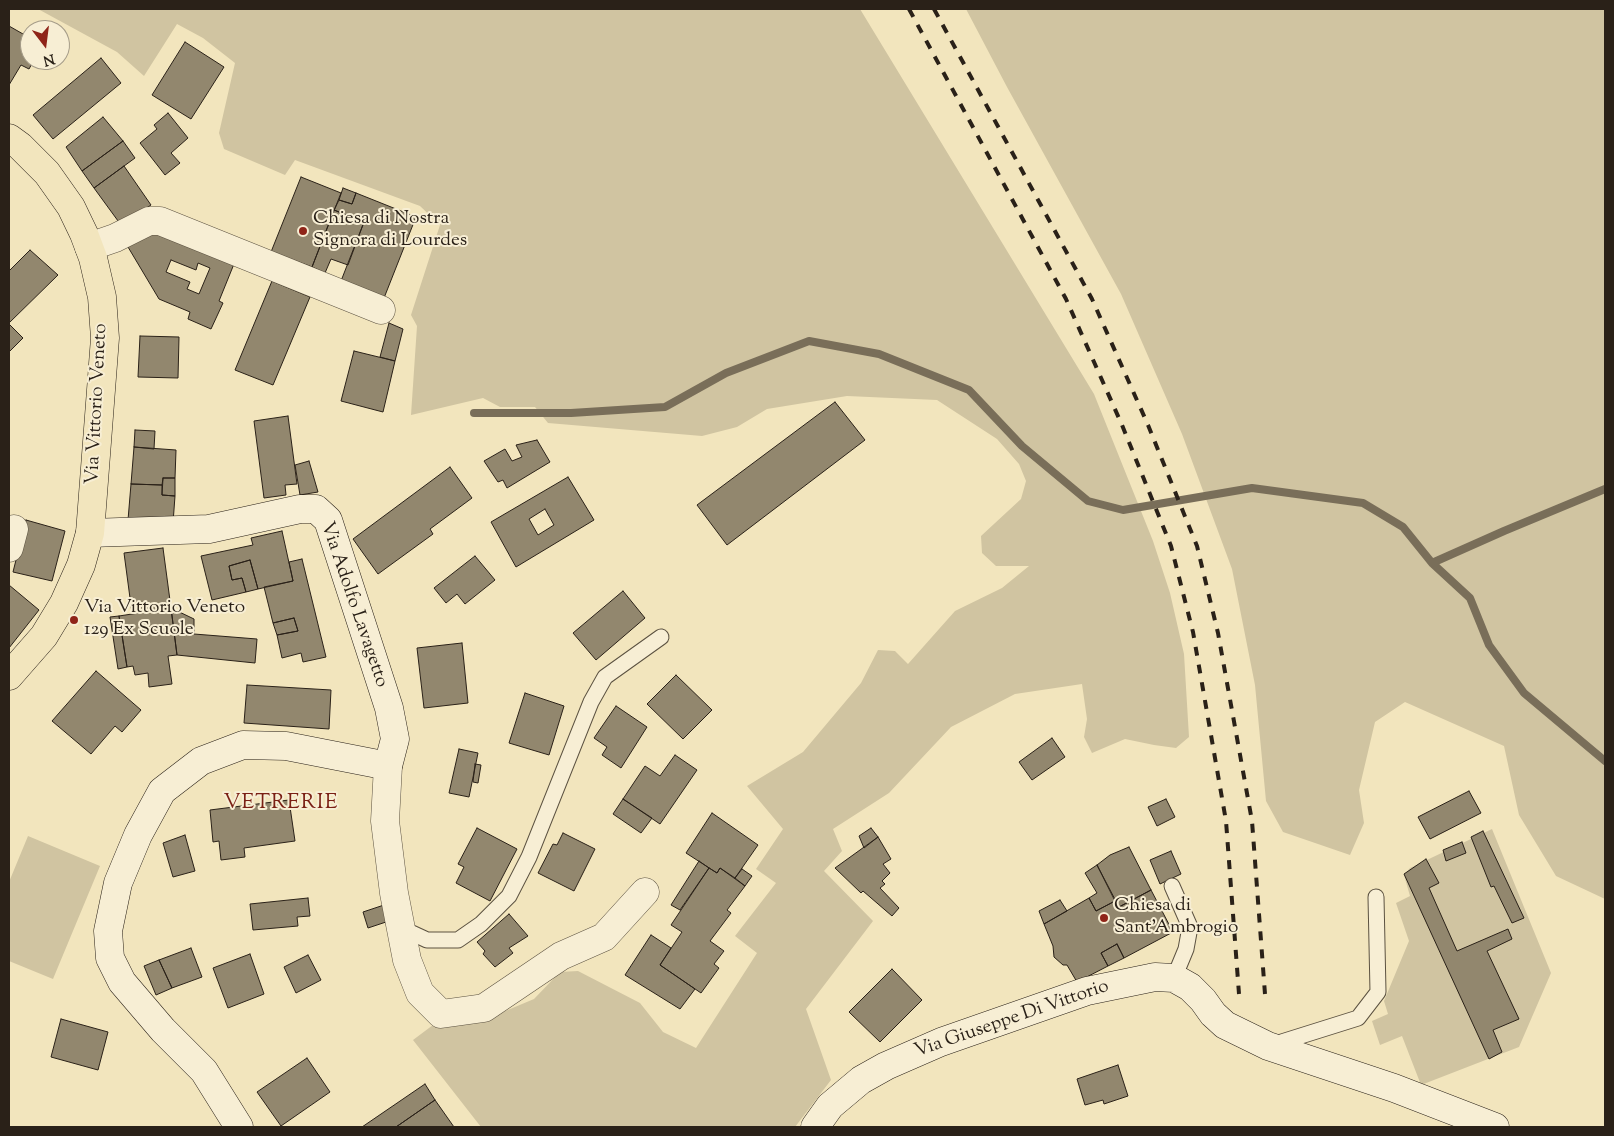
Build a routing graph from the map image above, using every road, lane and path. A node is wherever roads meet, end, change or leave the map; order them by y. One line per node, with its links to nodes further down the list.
1 (9, 138): 2 (main road, Via Vittorio Veneto)
2 (89, 246): 3 (street); 4 (main road, Via Vittorio Veneto)
3 (381, 310)
4 (90, 533): 6 (main road, Via Vittorio Veneto); 7 (street, Via Adolfo Lavagetto)
5 (661, 637): 11 (lane)
6 (9, 676)
7 (388, 766): 11 (street, Via Adolfo Lavagetto); 14 (street)
8 (1172, 886): 12 (lane)
9 (645, 892): 11 (street, Via Adolfo Lavagetto)
10 (1376, 897): 13 (lane)
11 (401, 928)
12 (1174, 978): 13 (street); 15 (street, Via Giuseppe Di Vittorio)
13 (1268, 1046): 16 (street)
14 (239, 1127)
15 (815, 1127)
16 (1495, 1127)

